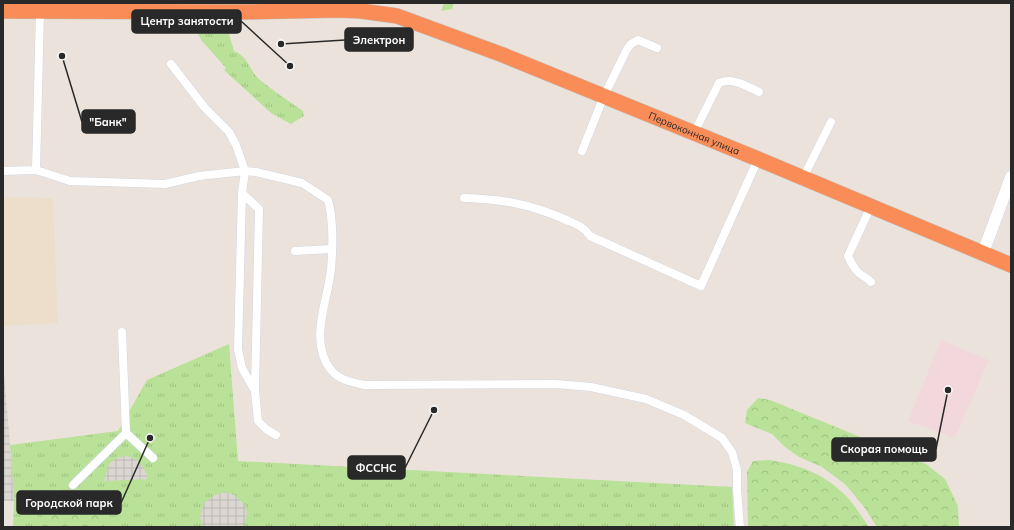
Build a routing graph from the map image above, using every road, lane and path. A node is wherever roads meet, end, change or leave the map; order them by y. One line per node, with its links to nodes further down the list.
1 (153, 3): 4 (main road)
2 (3, 11): 3 (highway, Первоконная улица)
3 (40, 11): 4 (highway, Первоконная улица); 13 (street)
4 (133, 11): 8 (highway, Первоконная улица)
5 (657, 48): 8 (street)
6 (170, 64): 15 (street)
7 (759, 92): 10 (street)
8 (604, 96): 10 (highway, Первоконная улица); 11 (street)
9 (832, 122): 17 (street)
10 (694, 133): 12 (highway, Первоконная улица)
11 (582, 151)
12 (758, 159): 17 (highway, Первоконная улица); 19 (street)
13 (36, 170): 14 (street); 15 (street)
14 (3, 171)
15 (245, 171): 18 (street); 21 (street)
16 (1011, 177): 23 (main road)
17 (803, 178): 20 (highway, Первоконная улица)
18 (242, 193): 27 (street); 27 (street)
19 (464, 198)
20 (871, 206): 23 (highway, Первоконная улица); 25 (street)
21 (331, 249): 22 (street); 32 (street)
22 (295, 250)
23 (983, 253): 24 (highway, Первоконная улица)
24 (1011, 265)
25 (871, 282)
26 (122, 332): 28 (street)
27 (255, 391): 29 (street)
28 (126, 433): 30 (street); 31 (street)
29 (276, 435)
30 (153, 458)
31 (73, 485)
32 (740, 527)

